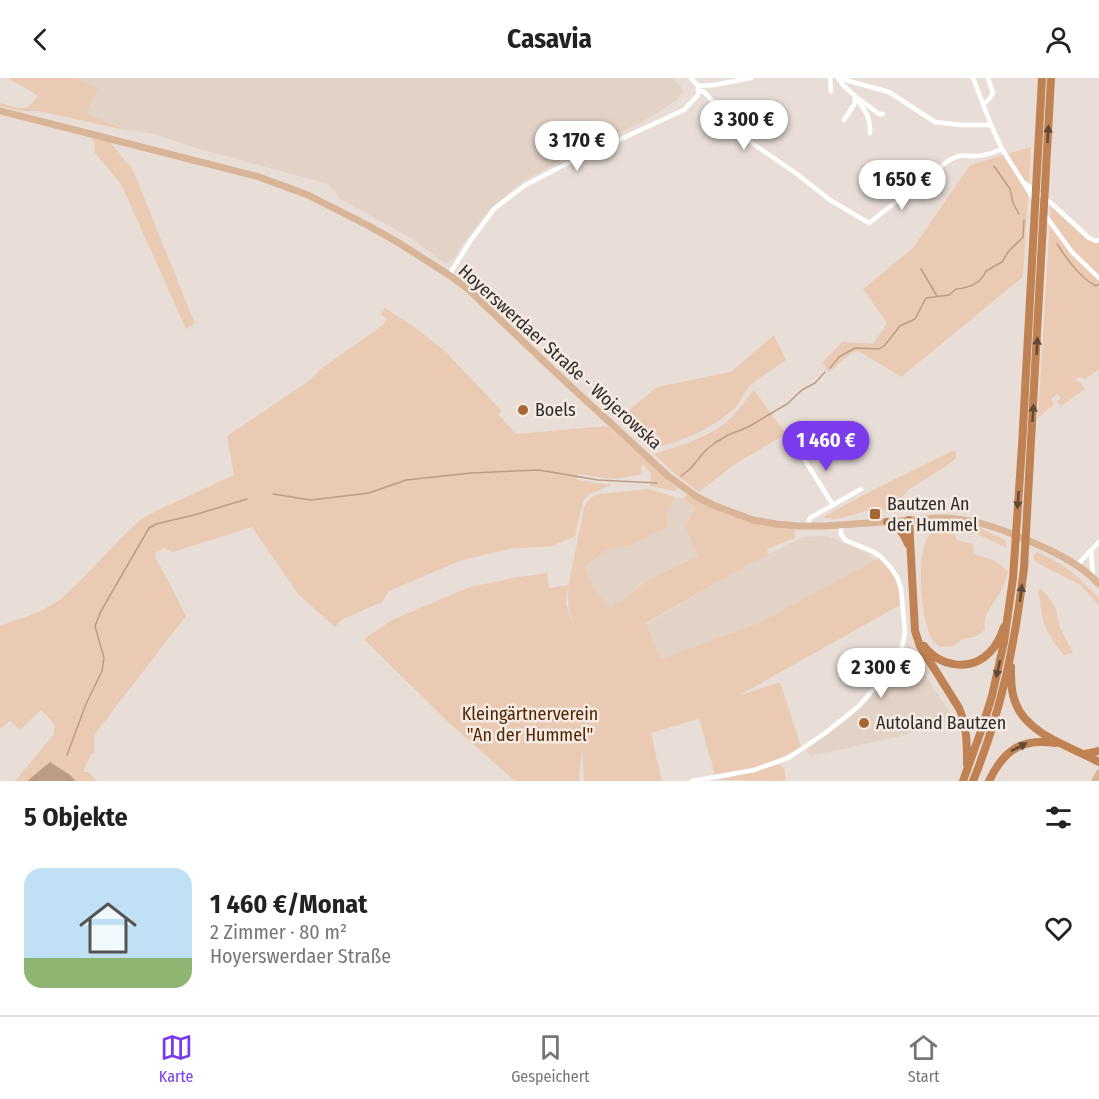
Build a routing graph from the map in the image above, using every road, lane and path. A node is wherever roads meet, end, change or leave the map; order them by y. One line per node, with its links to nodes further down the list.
1 (691, 78): 9 (street)
2 (751, 78): 9 (street)
3 (830, 78): 10 (street)
4 (838, 78): 11 (street); 18 (street)
5 (973, 78): 12 (street)
6 (988, 78): 12 (street)
7 (1042, 78): 22 (highway)
8 (1051, 78): 22 (highway, one-way to 8)
9 (698, 88): 20 (street); 25 (street)
10 (831, 91)
11 (855, 96): 14 (street); 16 (street); 17 (street)
12 (983, 105): 18 (street)
13 (0, 111): 25 (main road, Hoyerswerdaer Straße - Wojerowska)
14 (876, 111): 15 (street); 16 (street)
15 (883, 114)
16 (869, 118): 19 (street)
17 (844, 120)
18 (991, 125): 20 (street)
19 (870, 133)
20 (1002, 149): 21 (street)
21 (1022, 181): 23 (street); 26 (street)
22 (1041, 189): 24 (highway)
23 (1099, 240)
24 (1037, 252): 40 (highway, one-way to 40); 42 (highway, one-way to 24)
25 (449, 274): 33 (main road, Hoyerswerdaer Straße - Wojerowska)
26 (1098, 277)
27 (800, 451): 29 (street)
28 (861, 489): 29 (street)
29 (833, 505): 33 (street)
30 (909, 520): 31 (main road, Hoyerswerdaer Straße - Wojerowska); 35 (highway); 37 (main road, Hoyerswerdaer Straße - Wojerowska)
31 (887, 522): 32 (main road, Hoyerswerdaer Straße - Wojerowska); 35 (highway)
32 (841, 525): 33 (main road, Hoyerswerdaer Straße - Wojerowska); 49 (street)
33 (807, 527)
34 (1099, 542): 36 (street)
35 (910, 549): 41 (highway)
36 (1090, 550): 37 (street); 38 (street)
37 (1077, 565): 38 (main road, Hoyerswerdaer Straße - Wojerowska)
38 (1093, 578): 39 (main road, Hoyerswerdaer Straße - Wojerowska)
39 (1099, 584)
40 (1009, 611): 41 (highway); 47 (highway, one-way to 47)
41 (914, 615): 47 (highway)
42 (1010, 660): 43 (highway); 51 (highway)
43 (1064, 745): 45 (highway); 52 (highway, one-way to 43)
44 (1099, 751): 45 (highway)
45 (1085, 754): 46 (highway)
46 (1099, 762)
47 (967, 771): 50 (highway)
48 (1099, 773): 53 (main road)
49 (692, 781)
50 (963, 781)
51 (973, 781)
52 (989, 781)
53 (1095, 781)

